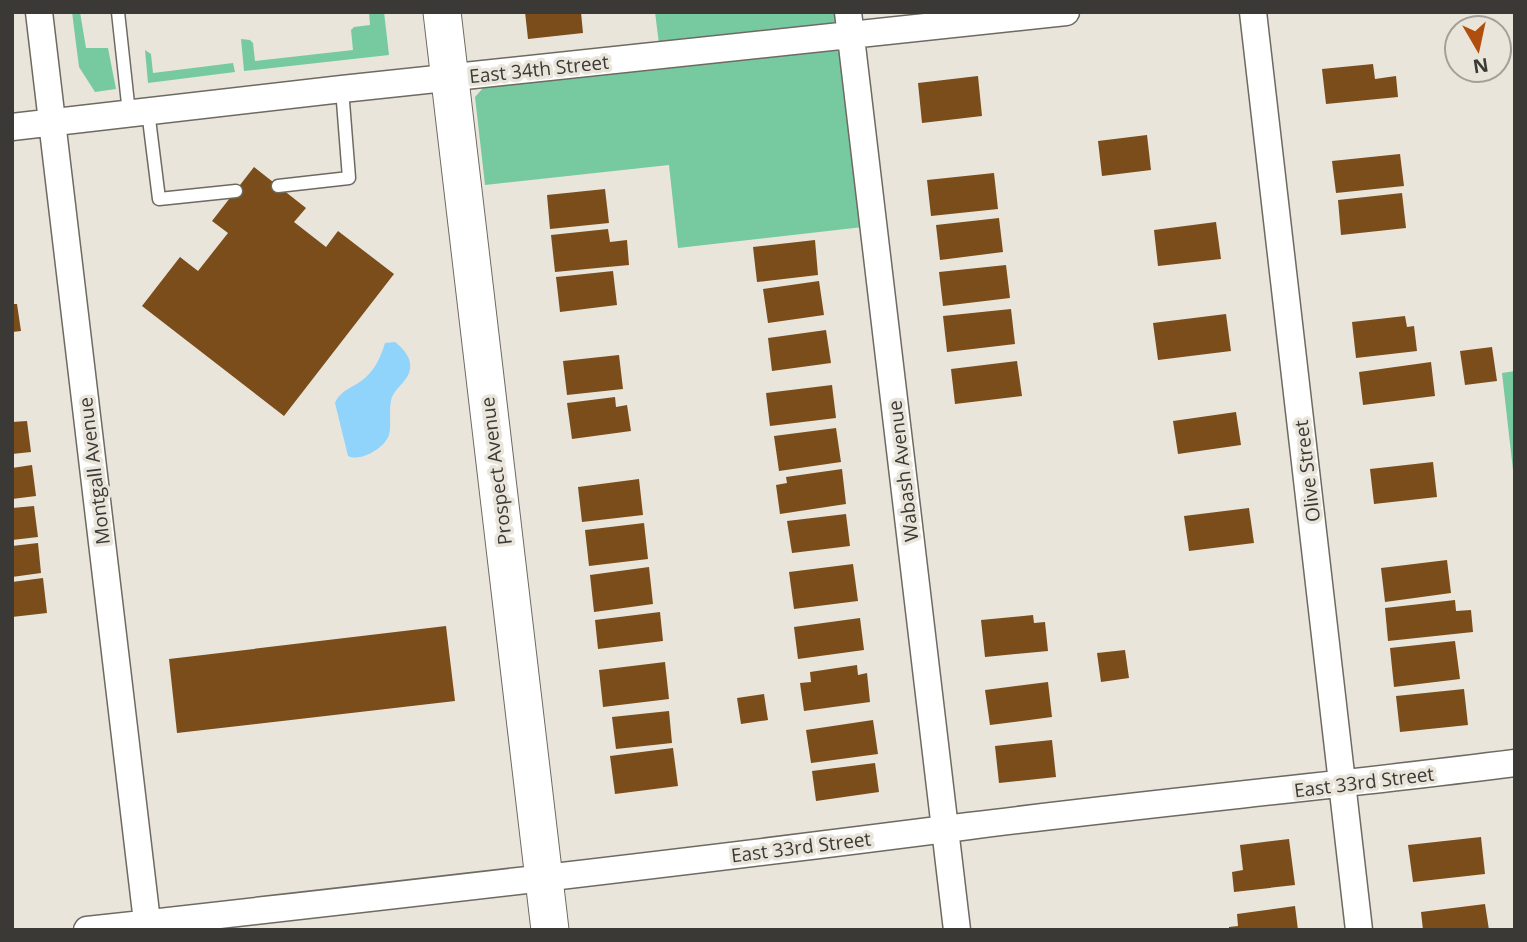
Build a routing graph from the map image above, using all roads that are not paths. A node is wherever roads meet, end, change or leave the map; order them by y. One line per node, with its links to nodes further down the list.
1 (39, 12): 10 (street, Montgall Avenue)
2 (118, 12): 9 (lane)
3 (442, 12): 7 (main road, Prospect Avenue)
4 (1066, 12): 6 (street, East 34th Street)
5 (1253, 12): 15 (street, Olive Street)
6 (850, 24): 7 (street, East 34th Street); 16 (street, Wabash Avenue)
7 (450, 79): 8 (street, East 34th Street); 17 (main road, Prospect Avenue)
8 (342, 89): 9 (street, East 34th Street); 12 (lane)
9 (139, 112): 10 (street, East 34th Street); 13 (lane)
10 (53, 122): 11 (street, East 34th Street); 18 (street, Montgall Avenue)
11 (12, 127)
12 (278, 186)
13 (236, 191)
14 (1515, 763): 15 (street, East 33rd Street)
15 (1343, 785): 16 (street, East 33rd Street); 22 (street, Olive Street)
16 (946, 830): 17 (street, East 33rd Street); 21 (street, Wabash Avenue)
17 (544, 878): 18 (street, East 33rd Street); 20 (main road, Prospect Avenue)
18 (148, 926): 19 (street, East 33rd Street)
19 (87, 930)
20 (550, 930)
21 (957, 930)
22 (1359, 930)

